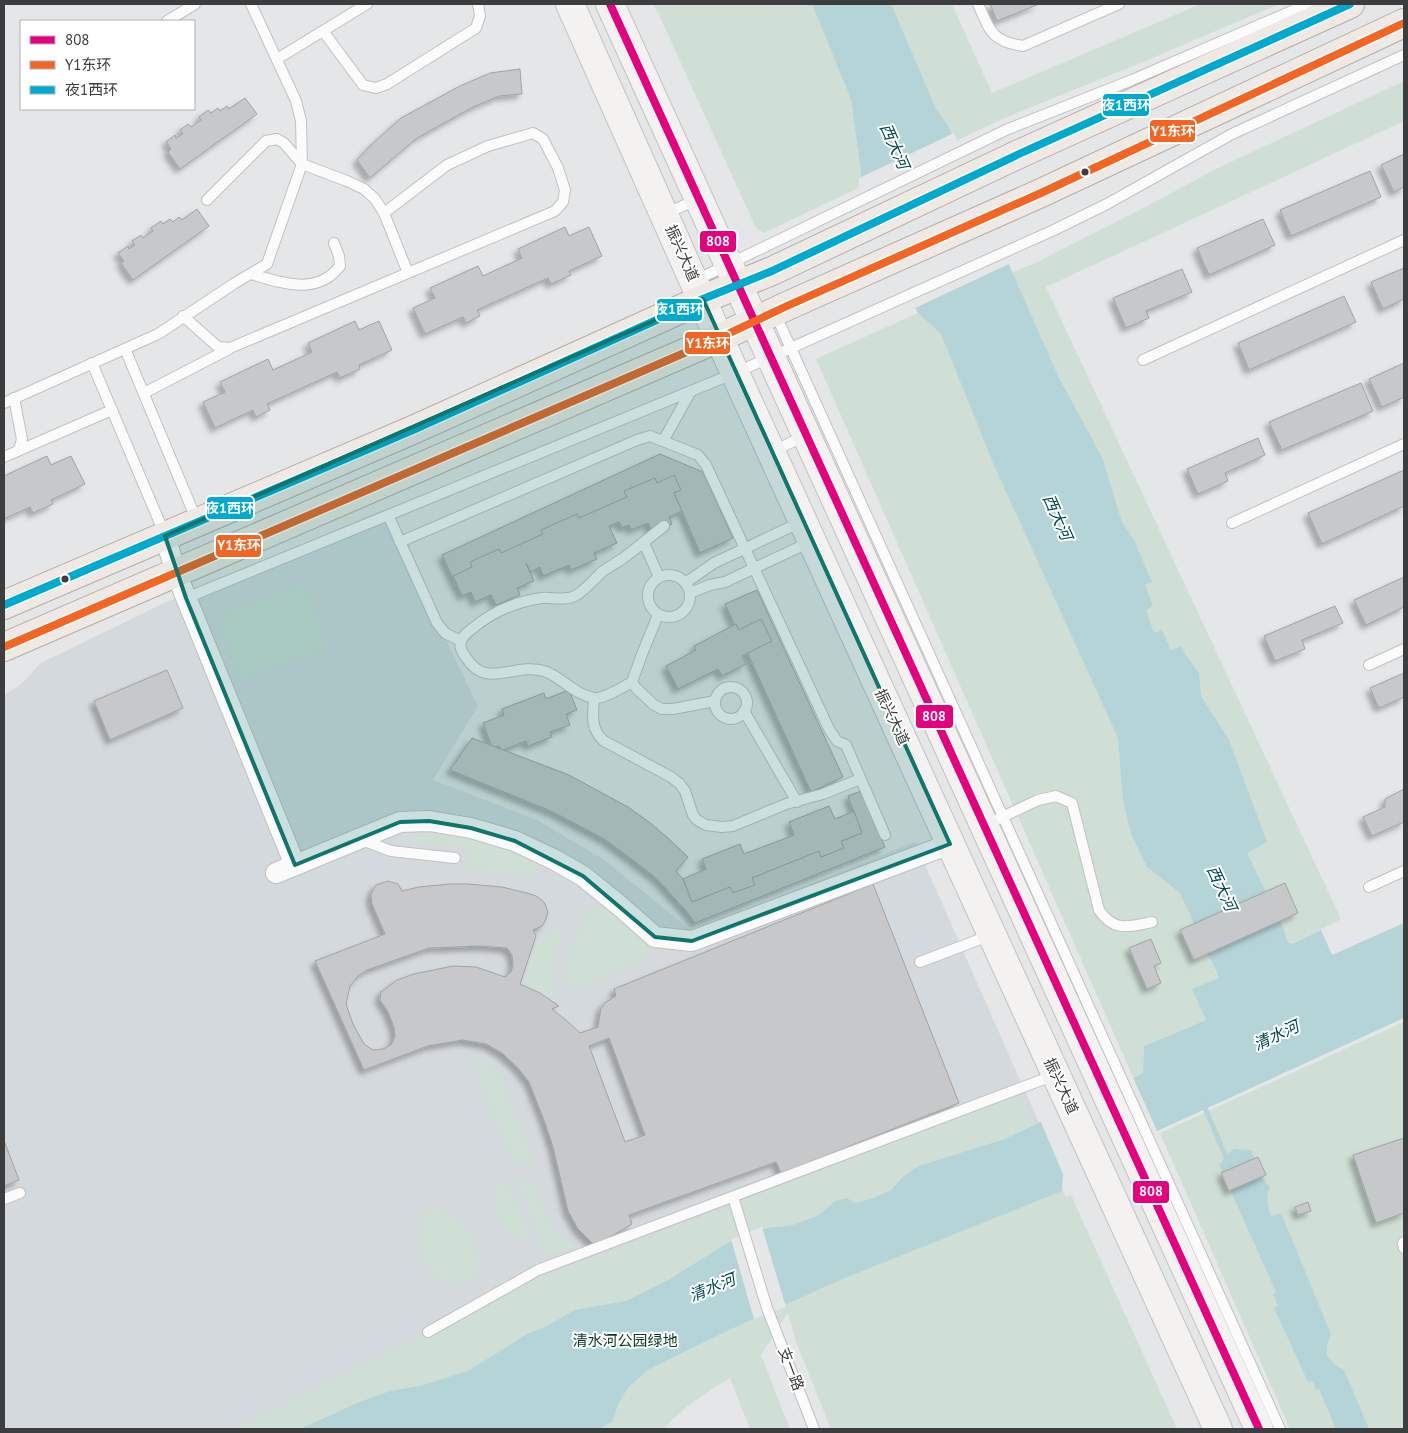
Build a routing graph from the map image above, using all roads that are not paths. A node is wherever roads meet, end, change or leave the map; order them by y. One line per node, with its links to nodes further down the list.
1 (195, 4): 11 (lane)
2 (251, 4): 15 (lane)
3 (367, 4): 13 (lane)
4 (478, 4): 13 (lane)
5 (570, 4): 20 (main road, 振兴大道)
6 (610, 4): 17 (main road)
7 (978, 4): 8 (lane)
8 (1119, 4)
9 (1308, 4): 25 (lane)
10 (1348, 4): 25 (main road)
11 (169, 20)
12 (1404, 23): 27 (main road)
13 (323, 31): 15 (lane)
14 (1404, 56): 32 (lane)
15 (277, 59): 16 (lane)
16 (302, 164): 18 (lane); 19 (lane); 24 (lane)
17 (698, 199): 20 (lane); 25 (main road)
18 (207, 200)
19 (384, 213): 23 (lane); 23 (lane)
20 (664, 214): 26 (main road, 振兴大道)
21 (1404, 240): 33 (lane)
22 (334, 243): 24 (lane)
23 (408, 273): 30 (lane)
24 (251, 274): 28 (lane)
25 (733, 275): 26 (main road); 27 (main road)
26 (699, 290): 29 (main road, 振兴大道); 48 (main road)
27 (772, 314): 29 (main road); 32 (main road)
28 (183, 316): 30 (lane); 31 (lane)
29 (719, 338): 35 (main road, 振兴大道); 57 (main road)
30 (230, 348): 37 (lane)
31 (125, 349): 34 (lane); 37 (lane)
32 (781, 352): 35 (lane); 41 (main road); 74 (lane)
33 (1143, 360)
34 (92, 363): 38 (lane); 40 (lane)
35 (735, 373): 36 (lane); 45 (main road, 振兴大道)
36 (691, 391): 42 (lane); 47 (lane)
37 (144, 393): 48 (lane)
38 (14, 398): 39 (lane); 44 (lane)
39 (4, 403)
40 (112, 410): 44 (lane); 52 (lane)
41 (807, 435): 45 (lane); 74 (main road)
42 (663, 441): 53 (lane); 55 (lane)
43 (1404, 444): 49 (lane)
44 (19, 450): 46 (lane)
45 (771, 452): 51 (main road, 振兴大道)
46 (4, 456)
47 (388, 515): 53 (lane); 61 (lane)
48 (198, 522): 52 (main road)
49 (1232, 523)
50 (664, 526): 54 (lane)
51 (807, 531): 55 (lane); 56 (lane); 77 (main road, 振兴大道)
52 (165, 536): 57 (street); 62 (main road)
53 (400, 542): 64 (lane)
54 (644, 543): 58 (lane); 64 (lane)
55 (745, 548): 56 (lane); 59 (lane)
56 (754, 568): 60 (lane); 72 (lane)
57 (176, 573): 61 (street); 65 (main road)
58 (659, 577): 59 (lane); 63 (lane)
59 (685, 583): 60 (lane)
60 (690, 593): 63 (lane)
61 (186, 598): 79 (street)
62 (4, 605)
63 (658, 615): 68 (lane)
64 (461, 641): 69 (lane)
65 (4, 646)
66 (1404, 649): 67 (lane)
67 (1369, 665)
68 (632, 682): 69 (lane); 70 (lane)
69 (594, 698): 73 (lane)
70 (715, 701): 71 (lane); 71 (lane)
71 (744, 711): 73 (lane)
72 (860, 778): 73 (lane); 75 (lane)
73 (797, 802)
74 (993, 821): 83 (lane); 95 (main road)
75 (885, 835)
76 (359, 838): 77 (street); 78 (lane); 79 (street)
77 (950, 844): 84 (main road, 振兴大道)
78 (455, 858)
79 (295, 865): 81 (street)
80 (1404, 871): 82 (lane)
81 (276, 873)
82 (1369, 887)
83 (1152, 922)
84 (992, 934): 85 (lane); 86 (main road, 振兴大道)
85 (920, 962)
86 (1056, 1074): 88 (lane); 94 (main road, 振兴大道)
87 (20, 1193): 89 (lane)
88 (733, 1197): 92 (lane); 93 (lane, 支一路)
89 (4, 1200)
90 (1404, 1242): 91 (lane)
91 (1404, 1248)
92 (428, 1332)
93 (814, 1429)
94 (1218, 1429)
95 (1264, 1429)

